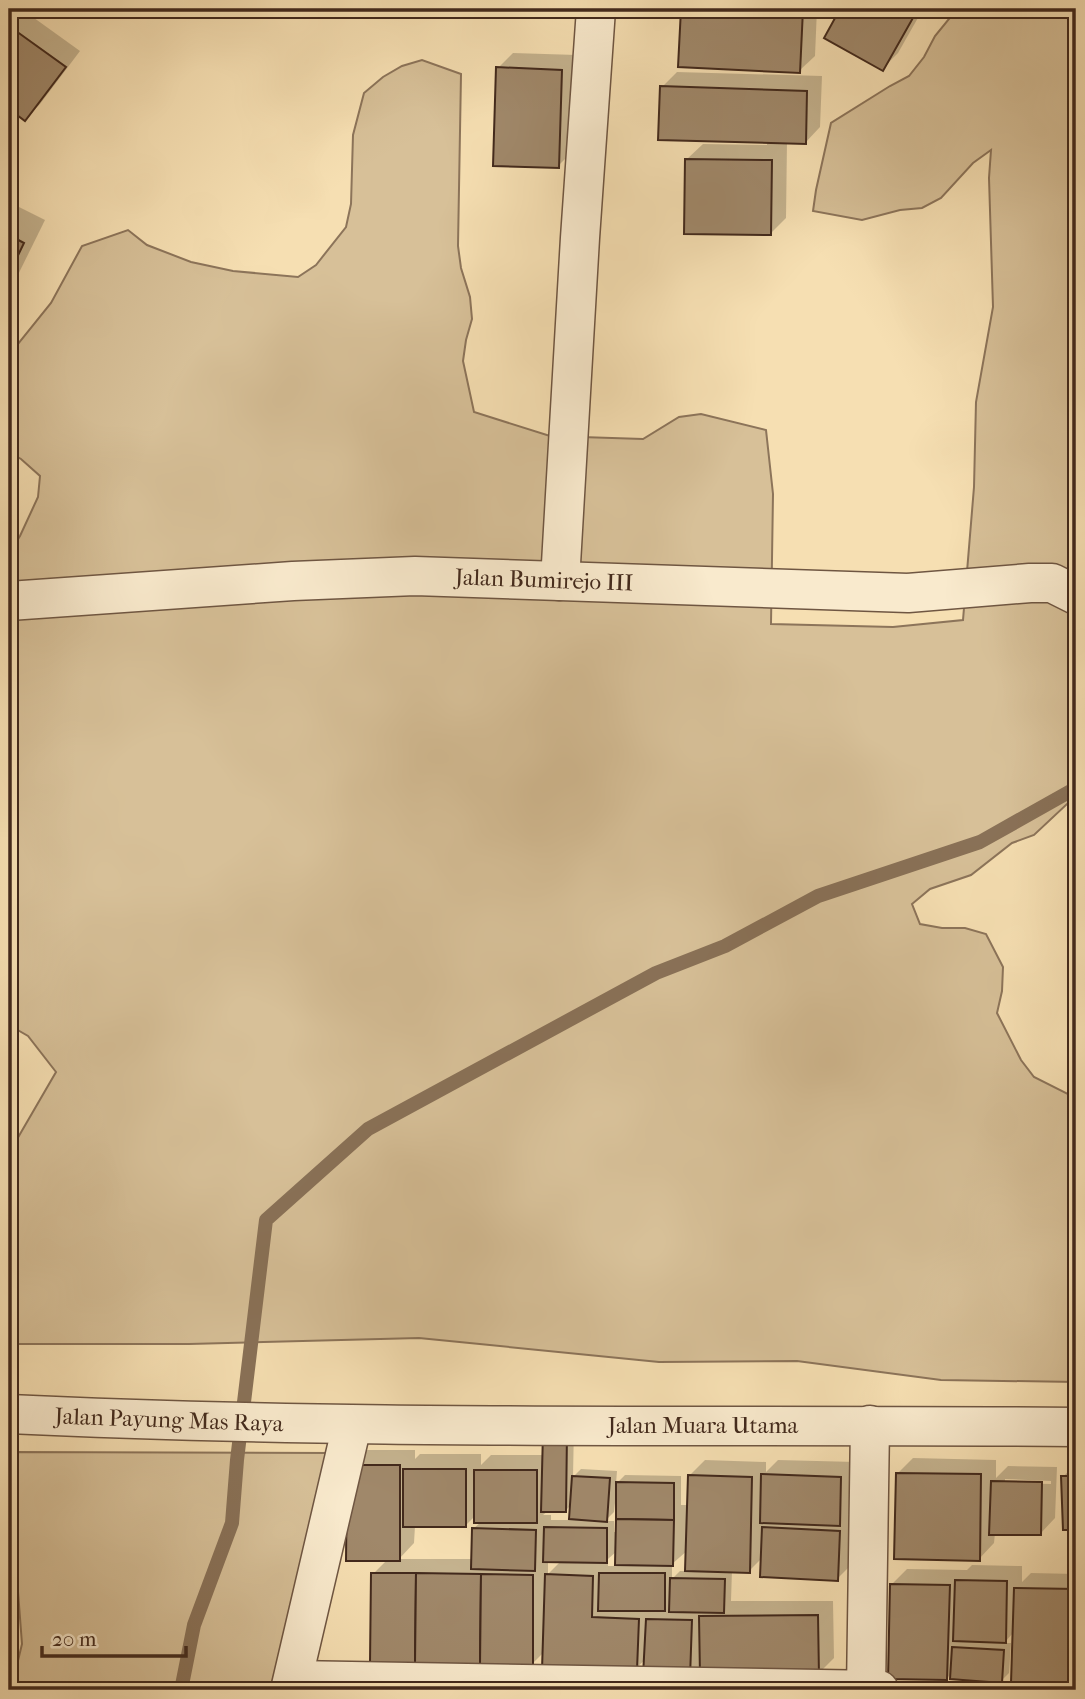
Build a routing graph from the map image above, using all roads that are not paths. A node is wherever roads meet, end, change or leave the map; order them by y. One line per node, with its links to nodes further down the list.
1 (596, 9): 2 (street)
2 (560, 581): 3 (street, Jalan Bumirejo III); 4 (street, Jalan Bumirejo III)
3 (1076, 595)
4 (9, 601)
5 (9, 1415): 6 (street, Jalan Payung Mas Raya)
6 (341, 1425): 7 (street, Jalan Muara Utama); 9 (street)
7 (870, 1425): 8 (street, Jalan Muara Utama); 10 (street)
8 (1076, 1427)
9 (291, 1685): 10 (street)
10 (866, 1690): 11 (street)
11 (879, 1690)

